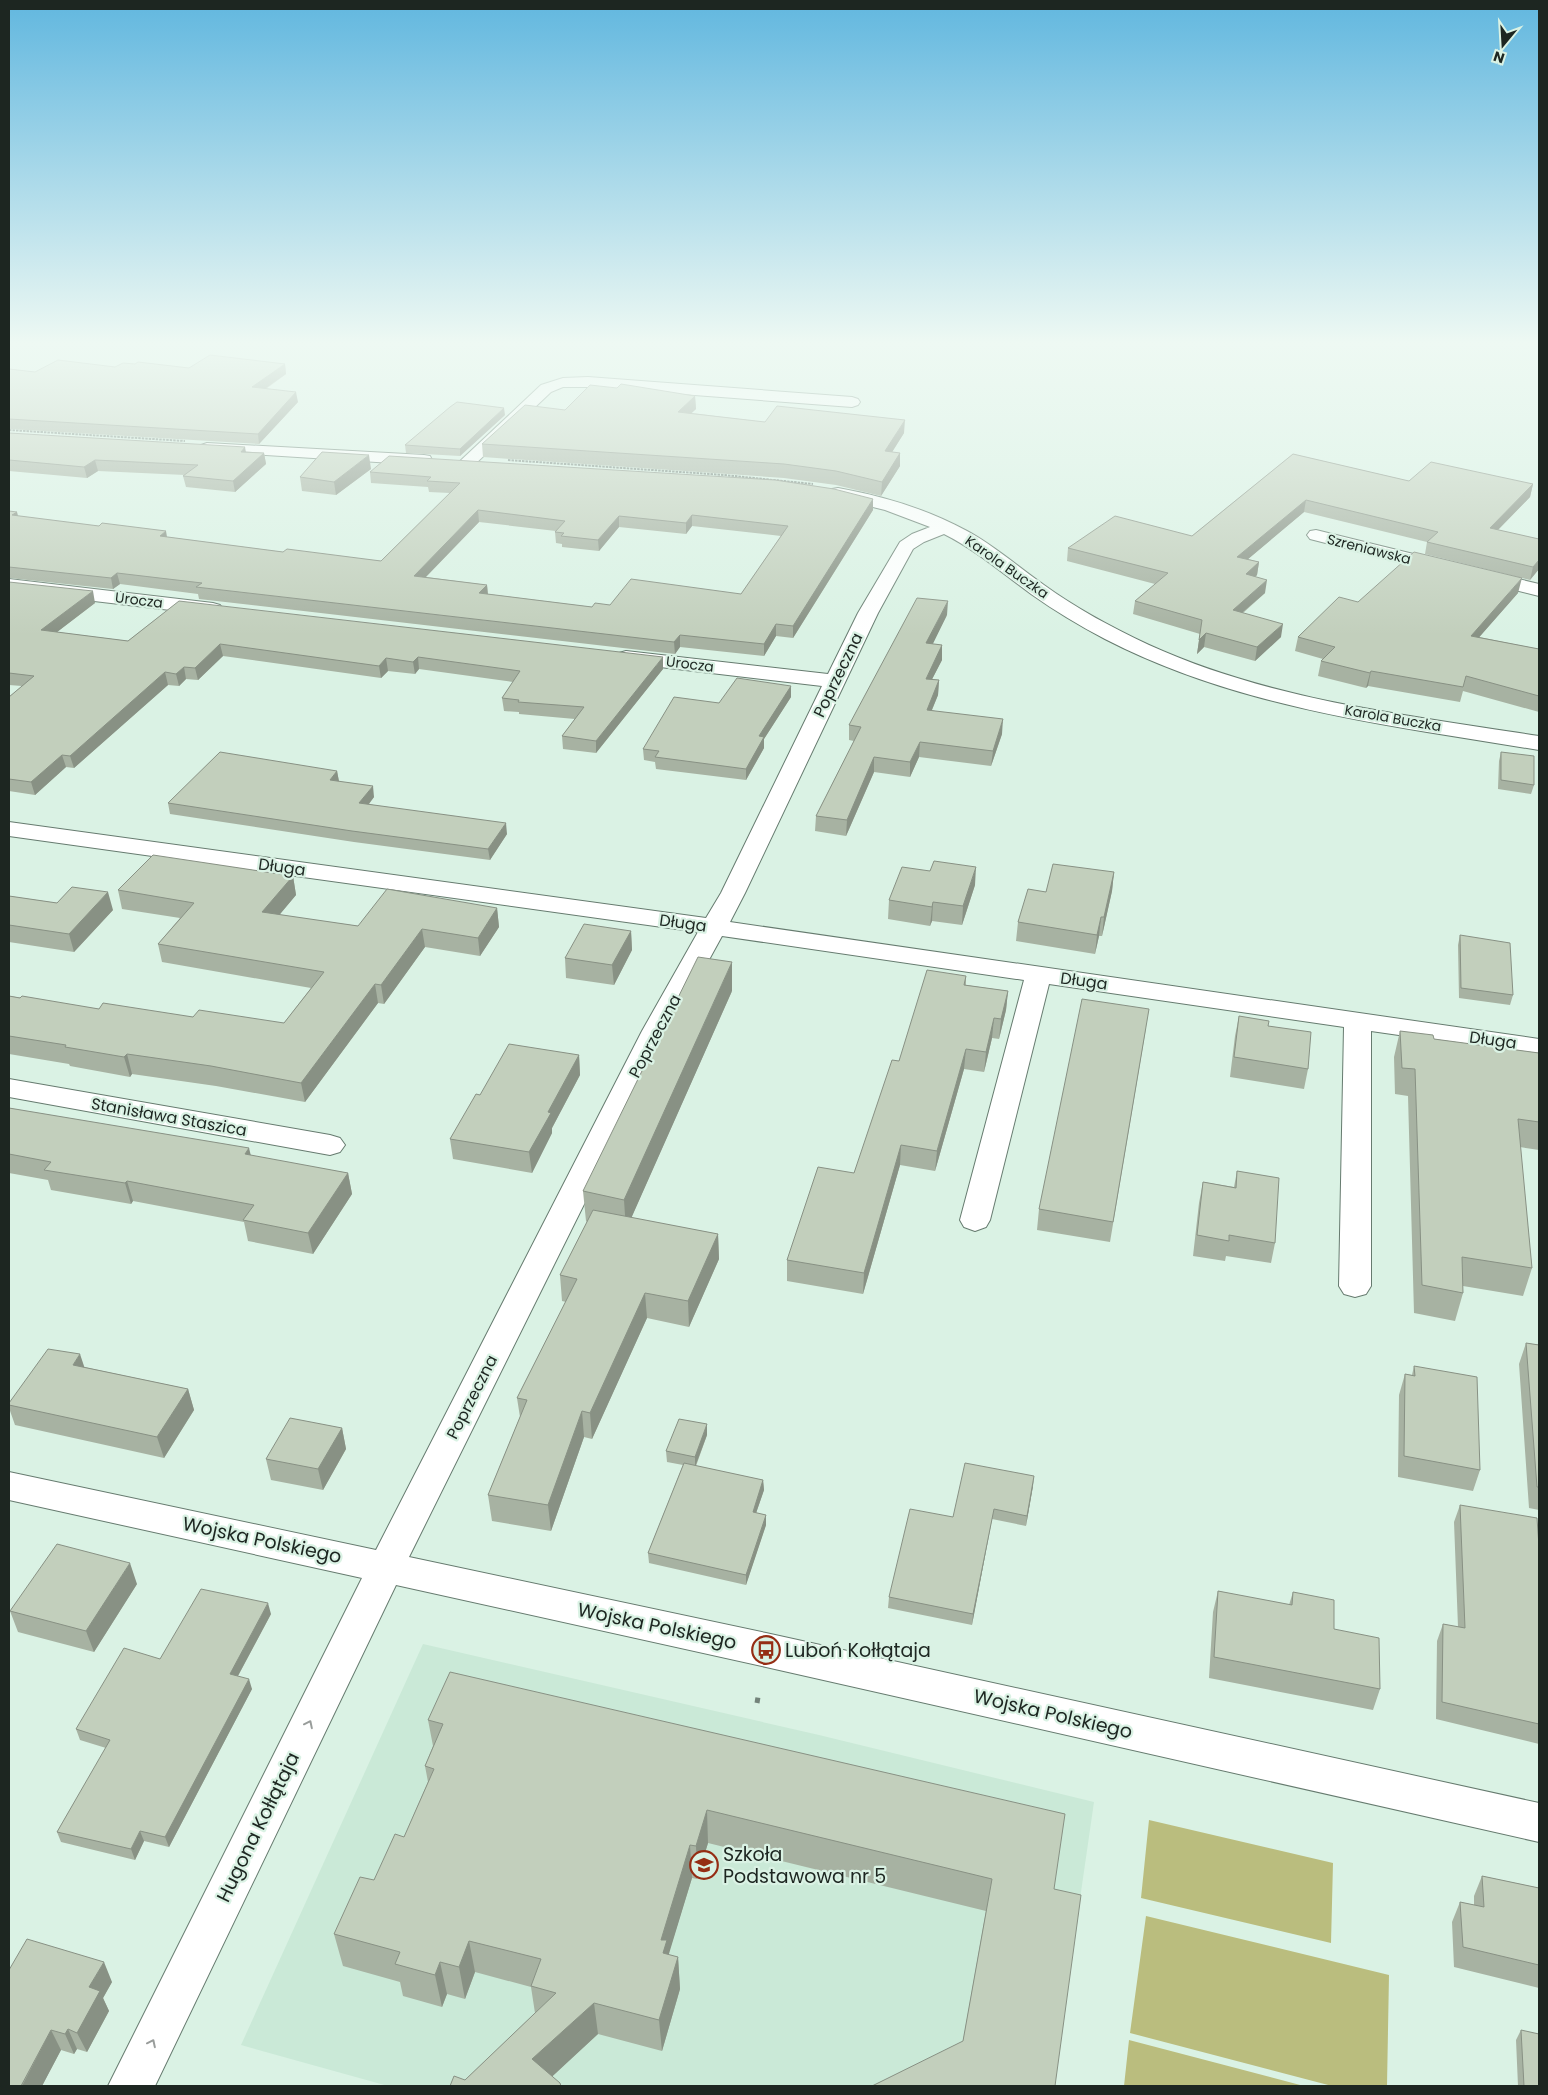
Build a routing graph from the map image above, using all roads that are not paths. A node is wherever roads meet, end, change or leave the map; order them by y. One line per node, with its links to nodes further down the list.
1 (491, 439): 3 (street)
2 (189, 444): 3 (street)
3 (469, 460): 4 (street)
4 (492, 464)
5 (819, 487): 6 (street, Karola Buczka)
6 (945, 528): 12 (street, Poprzeczna); 13 (street, Karola Buczka)
7 (1316, 536): 9 (street, Szreniawska)
8 (9, 585): 10 (street, Urocza)
9 (1539, 590)
10 (227, 611)
11 (604, 654): 12 (street, Urocza)
12 (835, 681): 15 (street, Poprzeczna)
13 (1539, 743)
14 (9, 829): 15 (street, Długa)
15 (714, 927): 16 (street, Długa); 24 (street, Poprzeczna)
16 (1038, 975): 17 (street, Długa); 21 (street)
17 (1358, 1021): 18 (street, Długa); 22 (street)
18 (1539, 1047)
19 (9, 1088): 20 (street, Stanisława Staszica)
20 (330, 1145)
21 (975, 1220)
22 (1355, 1286)
23 (9, 1486): 24 (street, Wojska Polskiego)
24 (386, 1567): 25 (street, Wojska Polskiego); 26 (street, Hugona Kołłątaja, one-way to 24)
25 (1539, 1823)
26 (131, 2086)

